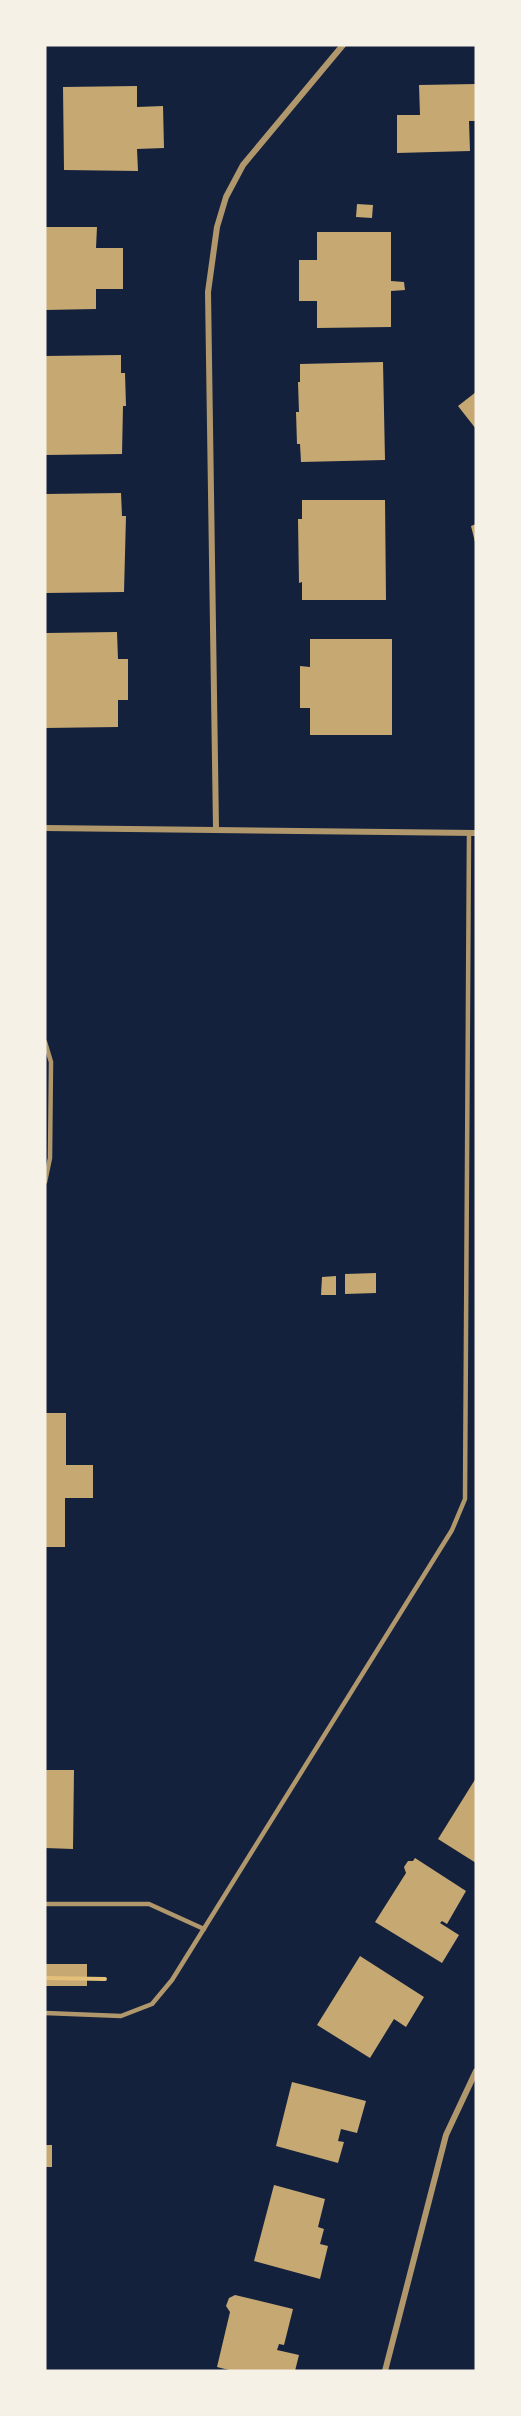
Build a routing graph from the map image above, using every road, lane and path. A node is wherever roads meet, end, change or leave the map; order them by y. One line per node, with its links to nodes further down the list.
1 (343, 45): 3 (street)
2 (45, 828): 3 (street)
3 (216, 828): 4 (street)
4 (472, 833): 9 (lane)
5 (45, 1042): 6 (lane)
6 (47, 1115): 7 (lane)
7 (45, 1182)
8 (45, 1904): 9 (lane)
9 (204, 1929): 12 (lane)
10 (45, 1978): 11 (path)
11 (105, 1979)
12 (45, 2013)
13 (476, 2071): 14 (street)
14 (385, 2371)

